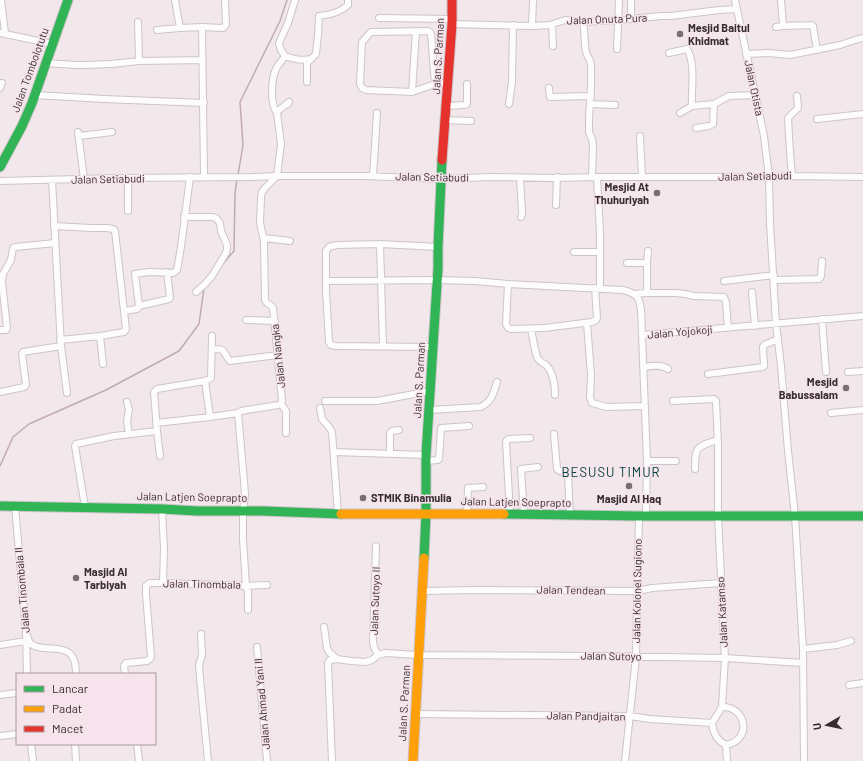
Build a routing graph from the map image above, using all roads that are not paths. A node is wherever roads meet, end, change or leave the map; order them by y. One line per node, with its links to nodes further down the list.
1 (1, 0): 29 (street)
2 (68, 0): 31 (street, Jalan Tombolotutu)
3 (175, 0): 26 (street)
4 (225, 0): 24 (street)
5 (295, 0): 37 (street)
6 (348, 0): 38 (street)
7 (452, 0): 17 (street, Jalan S. Parman)
8 (533, 0): 22 (street)
9 (619, 0): 16 (street)
10 (631, 0): 15 (street)
11 (735, 0): 13 (street, Jalan Otista)
12 (781, 0): 23 (street)
13 (737, 9): 15 (street, Jalan Onuta Pura); 36 (street, Jalan Otista)
14 (379, 18): 17 (street, Jalan Onuta Pura)
15 (631, 19): 16 (street, Jalan Onuta Pura)
16 (618, 20): 19 (street, Jalan Onuta Pura); 33 (street)
17 (452, 21): 20 (street, Jalan Onuta Pura); 43 (street, Jalan S. Parman)
18 (138, 22): 40 (street)
19 (583, 22): 21 (street, Jalan Onuta Pura); 50 (street)
20 (513, 25): 22 (street, Jalan Onuta Pura); 54 (street)
21 (552, 25): 22 (street, Jalan Onuta Pura); 32 (street)
22 (532, 26)
23 (783, 26): 25 (street); 34 (street)
24 (202, 27): 26 (street); 39 (street)
25 (776, 27)
26 (180, 28): 27 (street)
27 (157, 30)
28 (416, 31): 44 (street); 47 (street); 47 (street)
29 (2, 33): 31 (street)
30 (863, 38): 34 (street)
31 (53, 44): 41 (street, Jalan Tombolotutu)
32 (553, 46)
33 (617, 49)
34 (818, 50): 36 (street)
35 (669, 53): 59 (street)
36 (746, 54): 49 (street, Jalan Otista)
37 (286, 56): 38 (street); 60 (street)
38 (311, 59): 42 (street)
39 (202, 60): 40 (street); 52 (street)
40 (139, 61): 41 (street)
41 (46, 63): 48 (street, Jalan Tombolotutu)
42 (307, 82)
43 (448, 83): 44 (street); 58 (street, Jalan S. Parman)
44 (435, 84): 47 (street)
45 (467, 84): 58 (street)
46 (549, 88): 50 (street)
47 (412, 92)
48 (35, 95): 52 (street); 70 (street, Jalan Tombolotutu)
49 (756, 95): 56 (street); 79 (street, Jalan Otista)
50 (590, 96): 55 (street)
51 (797, 96): 74 (street)
52 (204, 103): 75 (street)
53 (288, 104): 60 (street)
54 (509, 104)
55 (590, 104): 57 (street); 77 (street)
56 (714, 104): 59 (street); 67 (street)
57 (615, 105)
58 (447, 106): 65 (street, Jalan S. Parman)
59 (692, 106): 62 (street)
60 (277, 113): 72 (street)
61 (377, 113): 73 (street)
62 (680, 113)
63 (863, 114): 64 (street)
64 (817, 119)
65 (446, 120): 66 (street); 86 (street, Jalan S. Parman)
66 (471, 121)
67 (696, 128)
68 (112, 132): 85 (street)
69 (640, 136): 78 (street)
70 (0, 167)
71 (490, 170): 83 (street)
72 (277, 176): 73 (street, Jalan Setiabudi); 75 (street, Jalan Setiabudi); 94 (street, Jalan Nangka)
73 (373, 176): 86 (street, Jalan Setiabudi)
74 (792, 176): 79 (street, Jalan Setiabudi); 80 (street, Jalan Setiabudi)
75 (204, 177): 82 (street, Jalan Setiabudi)
76 (556, 177): 77 (street, Jalan Setiabudi); 84 (street, Jalan Setiabudi); 89 (street)
77 (595, 177): 78 (street, Jalan Setiabudi); 101 (street)
78 (642, 177): 79 (street, Jalan Setiabudi)
79 (769, 177): 106 (street, Jalan Otista)
80 (863, 177)
81 (128, 178): 82 (street, Jalan Setiabudi); 85 (street, Jalan Setiabudi); 90 (street)
82 (190, 178): 91 (street)
83 (490, 178): 84 (street, Jalan Setiabudi); 86 (street, Jalan Setiabudi)
84 (520, 178): 92 (street)
85 (84, 179): 87 (street, Jalan Setiabudi)
86 (441, 179): 98 (street, Jalan S. Parman)
87 (52, 180): 88 (street, Jalan Setiabudi); 93 (street)
88 (0, 181)
89 (556, 204)
90 (128, 211)
91 (184, 217): 105 (street); 113 (street)
92 (520, 217)
93 (54, 226): 96 (street); 118 (street)
94 (264, 238): 95 (street); 122 (street, Jalan Nangka)
95 (290, 241)
96 (55, 243): 128 (street); 133 (street)
97 (380, 244): 98 (street); 107 (street); 109 (street)
98 (438, 247): 108 (street, Jalan S. Parman)
99 (648, 251): 104 (street)
100 (574, 252): 101 (street)
101 (600, 252): 112 (street)
102 (822, 261): 106 (street)
103 (627, 263): 104 (street)
104 (647, 263): 115 (street)
105 (167, 272): 117 (street); 117 (street)
106 (774, 278): 110 (street); 124 (street, Jalan Otista)
107 (381, 280): 108 (street); 109 (street); 134 (street)
108 (437, 280): 111 (street); 135 (street, Jalan S. Parman)
109 (326, 281): 134 (street)
110 (724, 281)
111 (508, 284): 112 (street); 127 (street)
112 (597, 288): 116 (street); 123 (street)
113 (196, 292)
114 (752, 292): 125 (street)
115 (647, 293): 116 (street); 126 (street)
116 (634, 294): 129 (street, Jalan Yojokoji)
117 (139, 306): 118 (street)
118 (124, 311): 130 (street)
119 (863, 316): 120 (street, Jalan Yojokoji)
120 (822, 319): 124 (street, Jalan Yojokoji); 142 (street)
121 (246, 320): 122 (street)
122 (275, 321): 137 (street, Jalan Nangka)
123 (588, 323): 127 (street); 155 (street)
124 (776, 324): 125 (street, Jalan Yojokoji); 132 (street, Jalan Otista)
125 (755, 326): 126 (street, Jalan Yojokoji)
126 (728, 328): 129 (street, Jalan Yojokoji)
127 (531, 329): 150 (street)
128 (0, 330)
129 (642, 335): 139 (street, Jalan Kolonel Sugiono)
130 (100, 336): 133 (street); 138 (street)
131 (212, 336): 136 (street)
132 (778, 339): 144 (street); 195 (street, Jalan Otista)
133 (60, 343): 148 (street); 149 (street)
134 (383, 346): 135 (street)
135 (433, 347): 147 (street, Jalan S. Parman)
136 (212, 349): 137 (street); 145 (street)
137 (278, 355): 154 (street, Jalan Nangka)
138 (103, 364)
139 (643, 367): 140 (street); 155 (street, Jalan Kolonel Sugiono)
140 (668, 369)
141 (863, 371): 143 (street)
142 (826, 372)
143 (848, 372)
144 (708, 374)
145 (205, 381): 161 (street); 162 (street)
146 (497, 382): 157 (street)
147 (430, 391): 151 (street); 157 (street, Jalan S. Parman)
148 (0, 392)
149 (68, 393)
150 (555, 395)
151 (325, 401)
152 (673, 401): 172 (street, Jalan Katamso)
153 (127, 402): 169 (street)
154 (281, 404): 159 (street, Jalan Nangka); 168 (street)
155 (645, 406): 177 (street, Jalan Kolonel Sugiono)
156 (320, 408): 173 (street)
157 (429, 410): 165 (street, Jalan S. Parman)
158 (863, 410): 160 (street)
159 (238, 413): 161 (street, Jalan Nangka); 186 (street)
160 (831, 413)
161 (210, 417): 162 (street, Jalan Nangka)
162 (156, 423): 167 (street)
163 (469, 426): 164 (street)
164 (441, 428): 165 (street); 176 (street)
165 (428, 429): 176 (street, Jalan S. Parman)
166 (399, 430): 174 (street)
167 (157, 431): 169 (street); 175 (street)
168 (286, 433)
169 (129, 434): 184 (street)
170 (554, 434): 192 (street)
171 (530, 438): 190 (street)
172 (717, 440): 180 (street); 194 (street, Jalan Katamso)
173 (334, 452): 174 (street); 187 (street)
174 (390, 454): 176 (street)
175 (160, 456)
176 (426, 458): 188 (street, Jalan S. Parman)
177 (647, 461): 178 (street); 193 (street, Jalan Kolonel Sugiono)
178 (676, 461)
179 (538, 467): 191 (street)
180 (695, 469)
181 (483, 487): 189 (street)
182 (0, 506): 183 (street, Jalan Latjen Soeprapto)
183 (15, 506): 184 (street, Jalan Latjen Soeprapto); 206 (street, Jalan Tinombala II)
184 (85, 507): 185 (street, Jalan Latjen Soeprapto)
185 (162, 509): 186 (street, Jalan Latjen Soeprapto); 198 (street)
186 (243, 510): 187 (street, Jalan Latjen Soeprapto); 201 (street, Jalan Tinombala)
187 (338, 514): 188 (street, Jalan Latjen Soeprapto)
188 (426, 514): 189 (street, Jalan Latjen Soeprapto); 202 (street, Jalan S. Parman)
189 (467, 514): 190 (street, Jalan Latjen Soeprapto)
190 (510, 514): 191 (street, Jalan Latjen Soeprapto)
191 (524, 514): 192 (street, Jalan Latjen Soeprapto)
192 (570, 515): 193 (street, Jalan Latjen Soeprapto)
193 (643, 516): 194 (street, Jalan Latjen Soeprapto); 203 (street, Jalan Kolonel Sugiono)
194 (718, 516): 195 (street, Jalan Latjen Soeprapto); 199 (street, Jalan Katamso)
195 (795, 516): 196 (street, Jalan Latjen Soeprapto); 212 (street, Jalan Otista)
196 (863, 516)
197 (376, 546): 213 (street, Jalan Sutoyo II)
198 (163, 583): 201 (street, Jalan Tinombala); 221 (street, Jalan Tinombala)
199 (721, 583): 203 (street, Jalan Tendean); 216 (street, Jalan Katamso)
200 (267, 585): 201 (street)
201 (246, 586): 204 (street)
202 (422, 591): 203 (street, Jalan Tendean); 214 (street, Jalan S. Parman)
203 (638, 591): 215 (street, Jalan Kolonel Sugiono)
204 (248, 610)
205 (324, 627): 217 (street)
206 (26, 632): 208 (street, Jalan Tinombala II); 220 (street)
207 (201, 634): 239 (street)
208 (26, 641): 210 (street); 219 (street, Jalan Tinombala II)
209 (851, 641): 212 (street)
210 (0, 645)
211 (257, 647): 240 (street, Jalan Ahmad Yani II)
212 (803, 648): 218 (street, Jalan Otista)
213 (378, 655): 214 (street, Jalan Sutoyo); 217 (street, Jalan Sutoyo)
214 (418, 656): 215 (street, Jalan Sutoyo); 227 (street, Jalan S. Parman)
215 (636, 657): 216 (street, Jalan Sutoyo); 228 (street, Jalan Kolonel Sugiono)
216 (725, 658): 218 (street, Jalan Sutoyo); 226 (street, Jalan Katamso)
217 (337, 659): 241 (street)
218 (803, 662): 245 (street, Jalan Otista)
219 (27, 673)
220 (76, 673)
221 (125, 673)
222 (863, 683): 223 (street)
223 (848, 685)
224 (16, 693): 225 (street)
225 (0, 695)
226 (722, 708): 229 (street); 235 (street)
227 (415, 714): 228 (street, Jalan Pandjaitan); 242 (street, Jalan S. Parman)
228 (630, 716): 229 (street, Jalan Pandjaitan); 243 (street, Jalan Kolonel Sugiono)
229 (712, 723): 235 (street)
230 (16, 734): 231 (street)
231 (0, 736)
232 (31, 745): 236 (street)
233 (75, 745): 237 (street)
234 (137, 745): 238 (street)
235 (726, 745): 244 (street)
236 (33, 761)
237 (76, 761)
238 (139, 761)
239 (208, 761)
240 (267, 761)
241 (332, 761)
242 (413, 761)
243 (625, 761)
244 (727, 761)
245 (804, 761)

